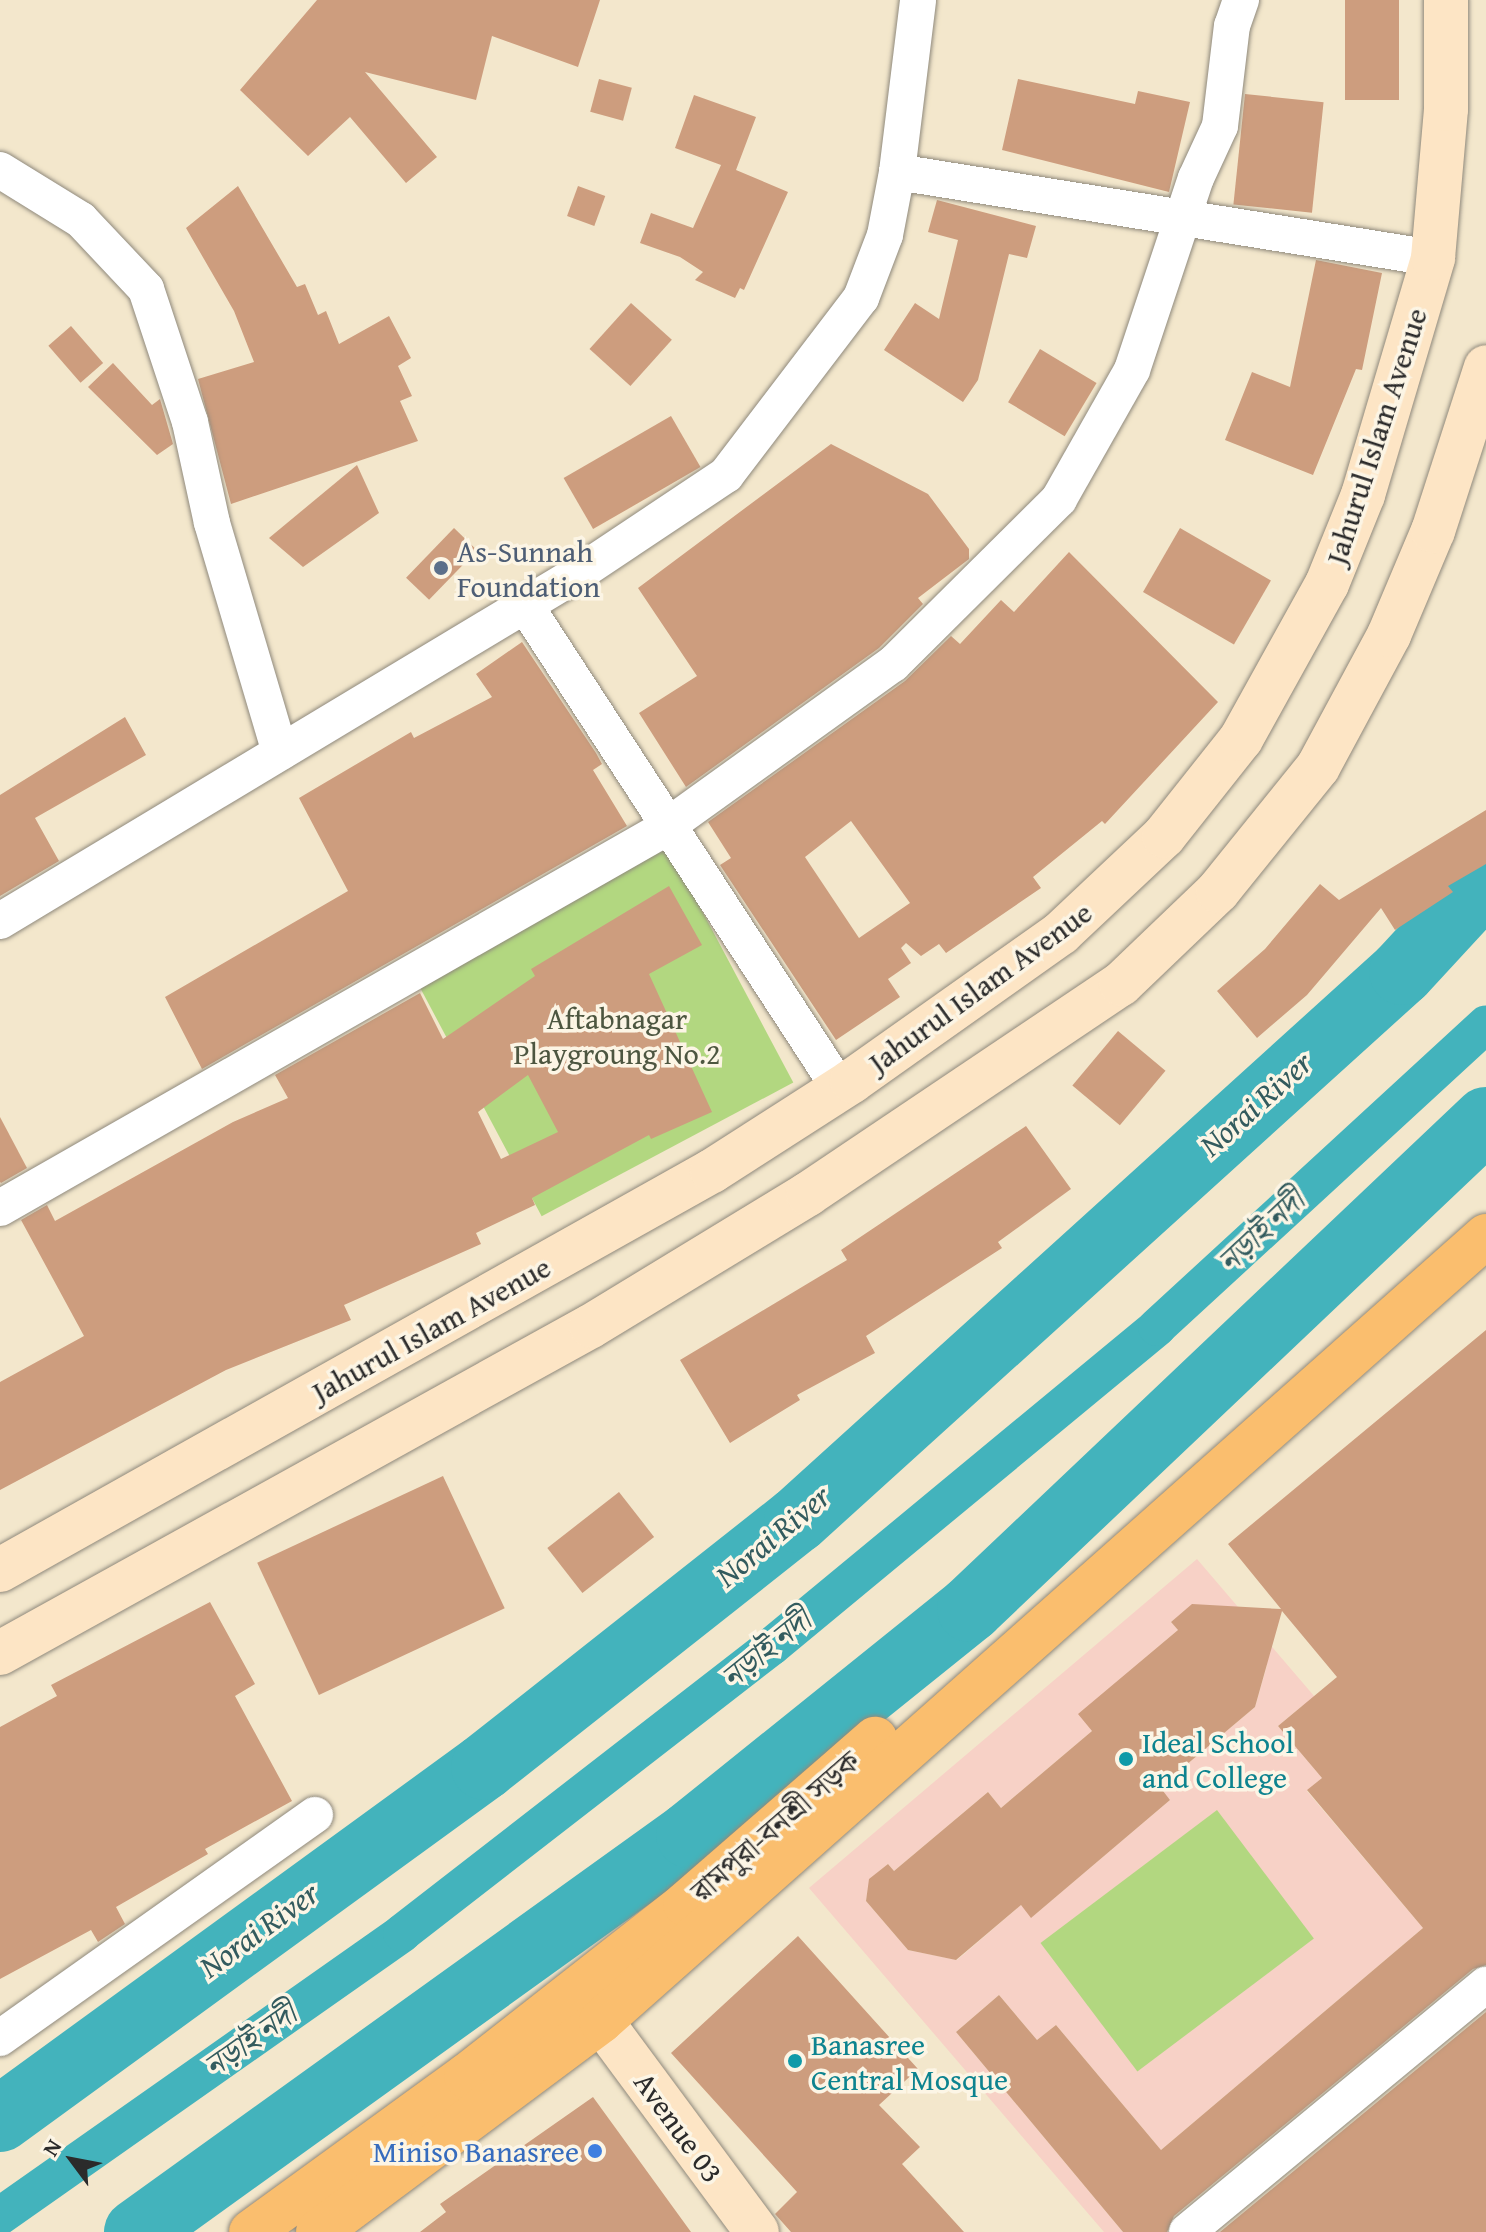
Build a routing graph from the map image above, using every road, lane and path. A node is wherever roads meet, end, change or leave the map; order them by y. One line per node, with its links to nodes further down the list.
1 (918, 0): 5 (street)
2 (1241, 0): 6 (street)
3 (1446, 0): 7 (street, Jahurul Islam Avenue)
4 (0, 170): 10 (street)
5 (897, 172): 6 (street); 9 (street)
6 (1186, 218): 7 (street); 11 (street)
7 (1433, 258): 13 (street, Jahurul Islam Avenue)
8 (1486, 367): 18 (street)
9 (525, 605): 10 (street); 11 (street)
10 (280, 752): 12 (street)
11 (669, 826): 13 (street); 14 (street)
12 (0, 921)
13 (840, 1089): 17 (street, Jahurul Islam Avenue)
14 (0, 1208)
15 (1486, 1236): 16 (main road, রামপুরা-বনশ্রী সড়ক)
16 (1292, 1411): 21 (main road, রামপুরা-বনশ্রী সড়ক); 23 (main road, রামপুরা-বনশ্রী সড়ক)
17 (0, 1570)
18 (0, 1653)
19 (315, 1815): 22 (street)
20 (1486, 1985): 26 (street)
21 (601, 2021): 24 (main road, রামপুরা-বনশ্রী সড়ক); 25 (street, Avenue 03)
22 (0, 2038)
23 (251, 2232)
24 (318, 2232)
25 (757, 2232)
26 (1187, 2232)

